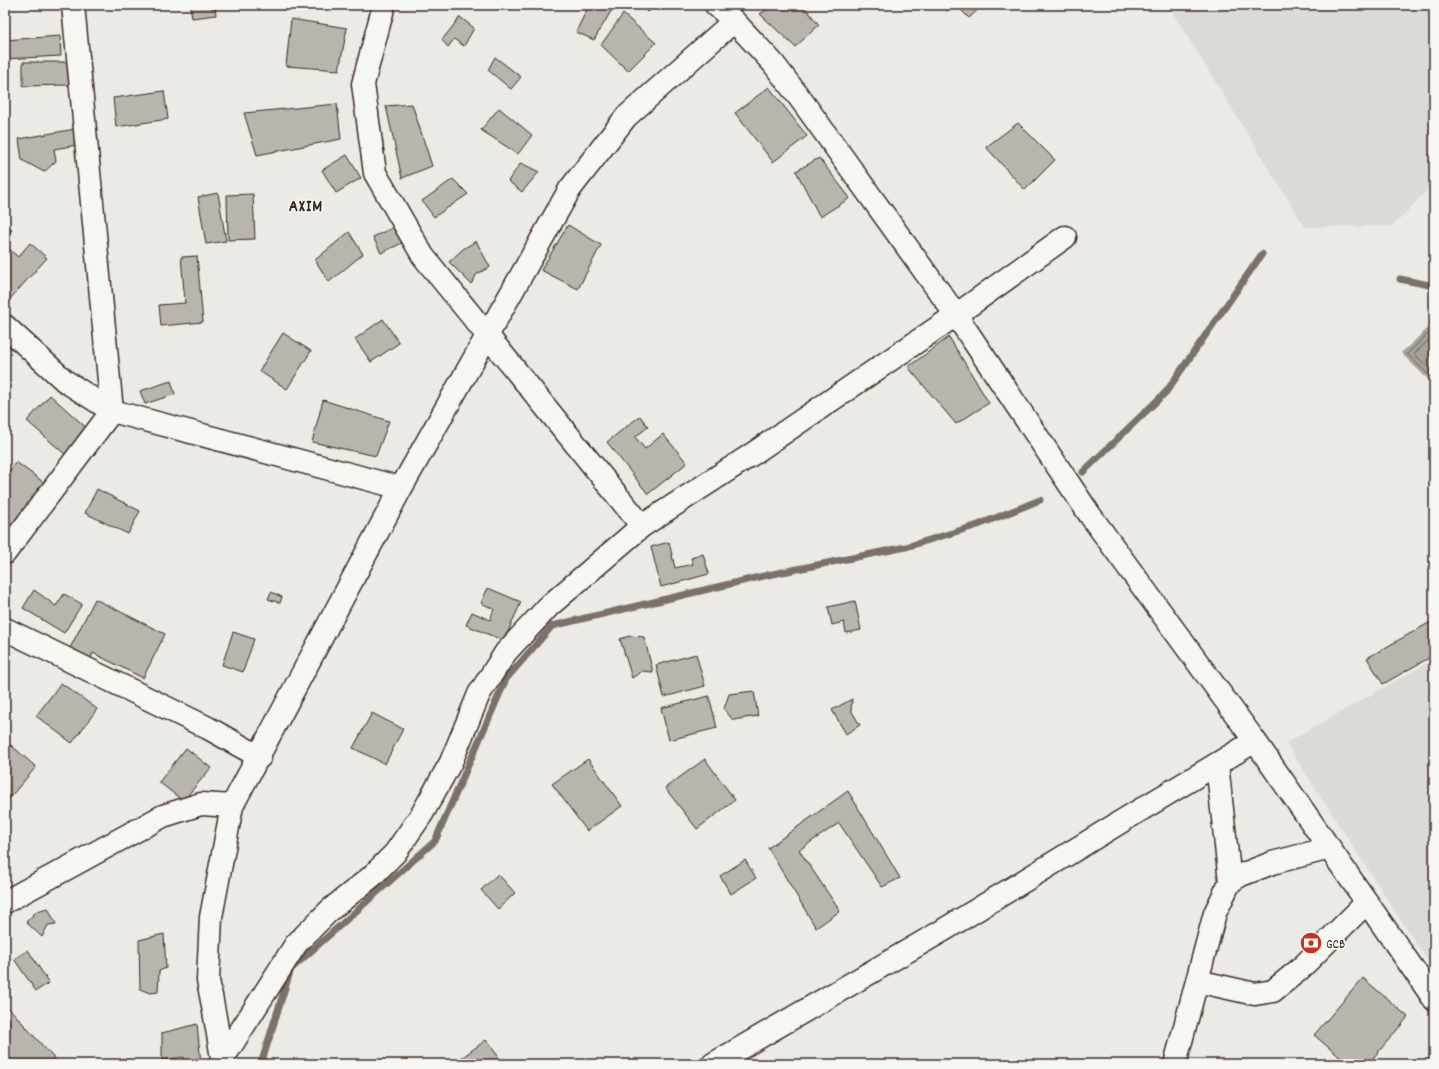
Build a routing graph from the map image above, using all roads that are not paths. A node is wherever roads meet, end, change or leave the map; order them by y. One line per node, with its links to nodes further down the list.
1 (74, 5): 9 (street)
2 (384, 5): 8 (street)
3 (716, 5): 4 (street)
4 (734, 21): 6 (street); 8 (street)
5 (1065, 238): 6 (street)
6 (956, 315): 11 (street); 14 (street)
7 (5, 326): 9 (street)
8 (488, 336): 10 (street); 11 (street)
9 (112, 411): 10 (street); 12 (street)
10 (401, 488): 15 (street)
11 (642, 526): 24 (street)
12 (5, 553)
13 (5, 629): 15 (street)
14 (1255, 741): 16 (street); 18 (street)
15 (260, 757): 17 (street)
16 (1217, 764): 19 (street); 25 (street)
17 (232, 806): 20 (street); 24 (street)
18 (1330, 848): 19 (street); 21 (street)
19 (1230, 882): 22 (street)
20 (5, 902)
21 (1367, 902): 22 (street); 23 (street)
22 (1197, 981): 26 (street)
23 (1433, 996)
24 (222, 1062)
25 (713, 1064)
26 (1175, 1064)

